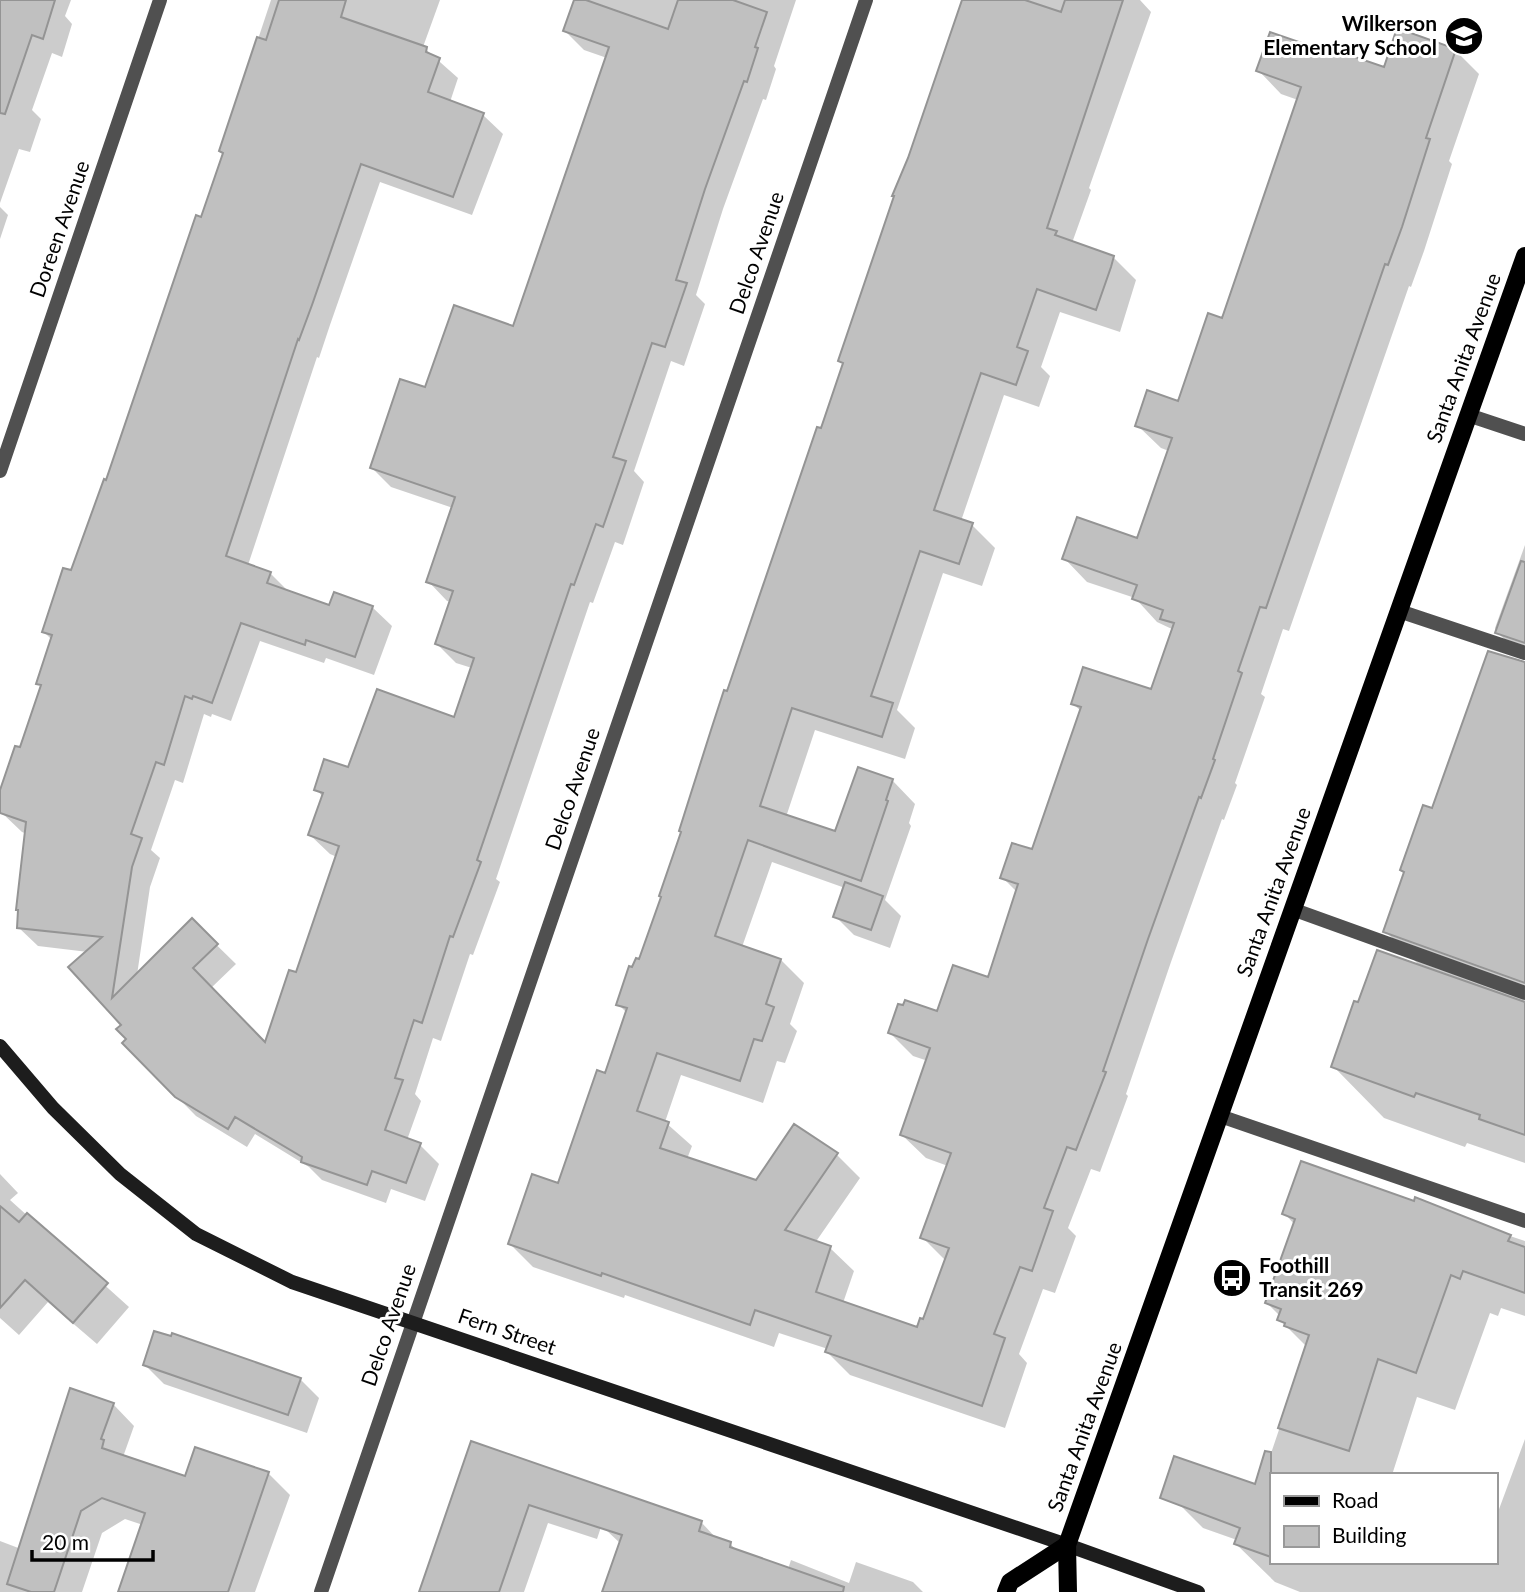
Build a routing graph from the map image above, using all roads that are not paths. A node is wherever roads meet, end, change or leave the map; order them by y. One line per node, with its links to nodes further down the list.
1 (160, 0): 6 (street, Doreen Avenue)
2 (866, 0): 14 (street, Delco Avenue)
3 (1525, 256): 4 (main road, Santa Anita Avenue)
4 (1468, 415): 5 (street); 7 (main road, Santa Anita Avenue)
5 (1525, 434)
6 (0, 471)
7 (1399, 611): 8 (street); 9 (main road, Santa Anita Avenue)
8 (1525, 653)
9 (1292, 909): 10 (street); 12 (main road, Santa Anita Avenue)
10 (1525, 993)
11 (0, 1046): 14 (street, Fern Street)
12 (1220, 1116): 13 (street); 15 (main road, Santa Anita Avenue)
13 (1525, 1221)
14 (412, 1322): 15 (street, Fern Street); 16 (street, Delco Avenue)
15 (1067, 1545): 17 (main road, Santa Anita Avenue); 18 (main road, Santa Anita Avenue); 19 (street, Fern Street)
16 (321, 1592)
17 (1006, 1592)
18 (1068, 1592)
19 (1198, 1592)

